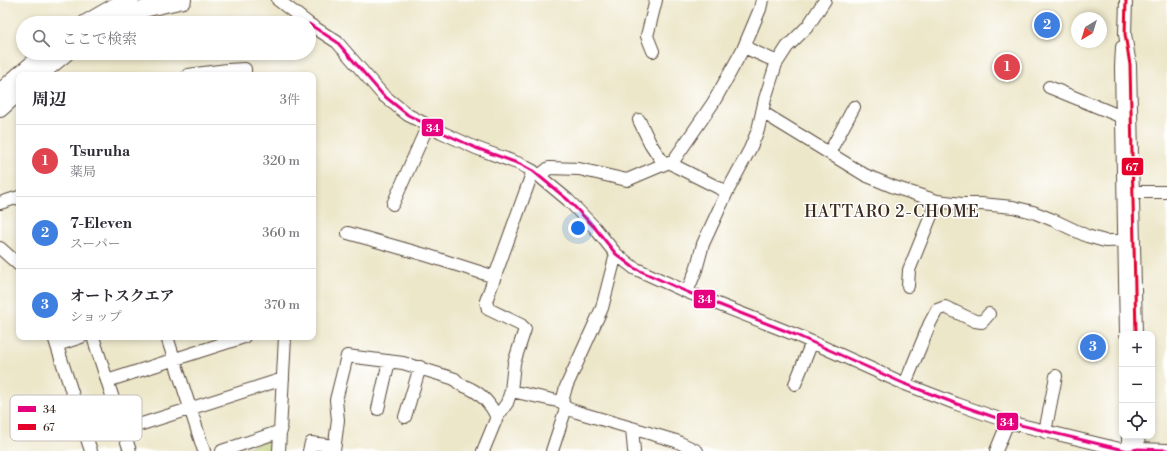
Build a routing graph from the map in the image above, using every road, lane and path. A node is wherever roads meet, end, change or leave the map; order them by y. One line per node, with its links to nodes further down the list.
1 (131, 0): 8 (main road)
2 (183, 0): 9 (main road)
3 (278, 0): 10 (street)
4 (656, 0): 13 (street)
5 (762, 0): 12 (street)
6 (825, 0): 16 (street)
7 (1126, 0): 28 (street); 35 (street)
8 (98, 16)
9 (128, 16)
10 (300, 16)
11 (316, 28): 30 (street)
12 (744, 47): 16 (street); 32 (street)
13 (653, 51)
14 (37, 60): 17 (main road)
15 (57, 60): 18 (main road)
16 (776, 64): 27 (street)
17 (23, 72)
18 (43, 72)
19 (211, 72): 20 (street)
20 (245, 72)
21 (16, 78): 23 (main road)
22 (1048, 87): 28 (street)
23 (0, 92)
24 (16, 95): 26 (main road)
25 (854, 107): 31 (street)
26 (0, 109)
27 (762, 112): 31 (street); 34 (street)
28 (1122, 117): 35 (street)
29 (639, 120): 32 (street)
30 (428, 125): 33 (street); 40 (street)
31 (829, 153): 38 (street)
32 (667, 163): 33 (street); 34 (street)
33 (536, 173): 44 (street); 46 (street)
34 (727, 192): 48 (street)
35 (1128, 192): 36 (street); 42 (street)
36 (1167, 192)
37 (16, 198): 39 (street)
38 (937, 201): 42 (street); 47 (street)
39 (0, 203)
40 (393, 204)
41 (348, 233): 46 (street)
42 (1129, 240): 50 (street); 51 (street)
43 (0, 248): 45 (street)
44 (616, 254): 48 (street); 69 (street)
45 (16, 262)
46 (494, 277): 66 (street)
47 (908, 286)
48 (687, 292): 57 (street)
49 (989, 314): 65 (street)
50 (1126, 331)
51 (1136, 331)
52 (94, 340): 63 (street)
53 (168, 340): 58 (street)
54 (235, 340): 58 (street)
55 (285, 340): 62 (street)
56 (55, 341): 67 (street)
57 (812, 342): 64 (street); 65 (street)
58 (174, 360): 63 (street); 70 (street)
59 (389, 361): 60 (street); 71 (street); 83 (street)
60 (420, 367): 72 (street); 73 (street)
61 (1056, 376): 78 (street)
62 (283, 379): 70 (street); 77 (street)
63 (107, 381): 68 (street)
64 (794, 384)
65 (905, 384): 74 (street)
66 (511, 391): 69 (street); 72 (street)
67 (73, 395)
68 (112, 395)
69 (564, 405): 76 (street); 92 (street)
70 (190, 408): 75 (street); 87 (street)
71 (378, 409)
72 (497, 417): 91 (street)
73 (406, 418)
74 (1008, 422): 78 (street); 95 (street)
75 (142, 424)
76 (632, 428): 93 (street); 94 (street)
77 (281, 431): 88 (street); 89 (street)
78 (1045, 432): 96 (street)
79 (1129, 439): 96 (street)
80 (1137, 439): 96 (street)
81 (88, 441): 85 (street)
82 (127, 441): 86 (street)
83 (334, 448): 90 (street)
84 (1167, 450): 96 (street)
85 (91, 451)
86 (130, 451)
87 (204, 451)
88 (222, 451)
89 (279, 451)
90 (309, 451)
91 (483, 451)
92 (552, 451)
93 (634, 451)
94 (697, 451)
95 (996, 451)
96 (1132, 451)

